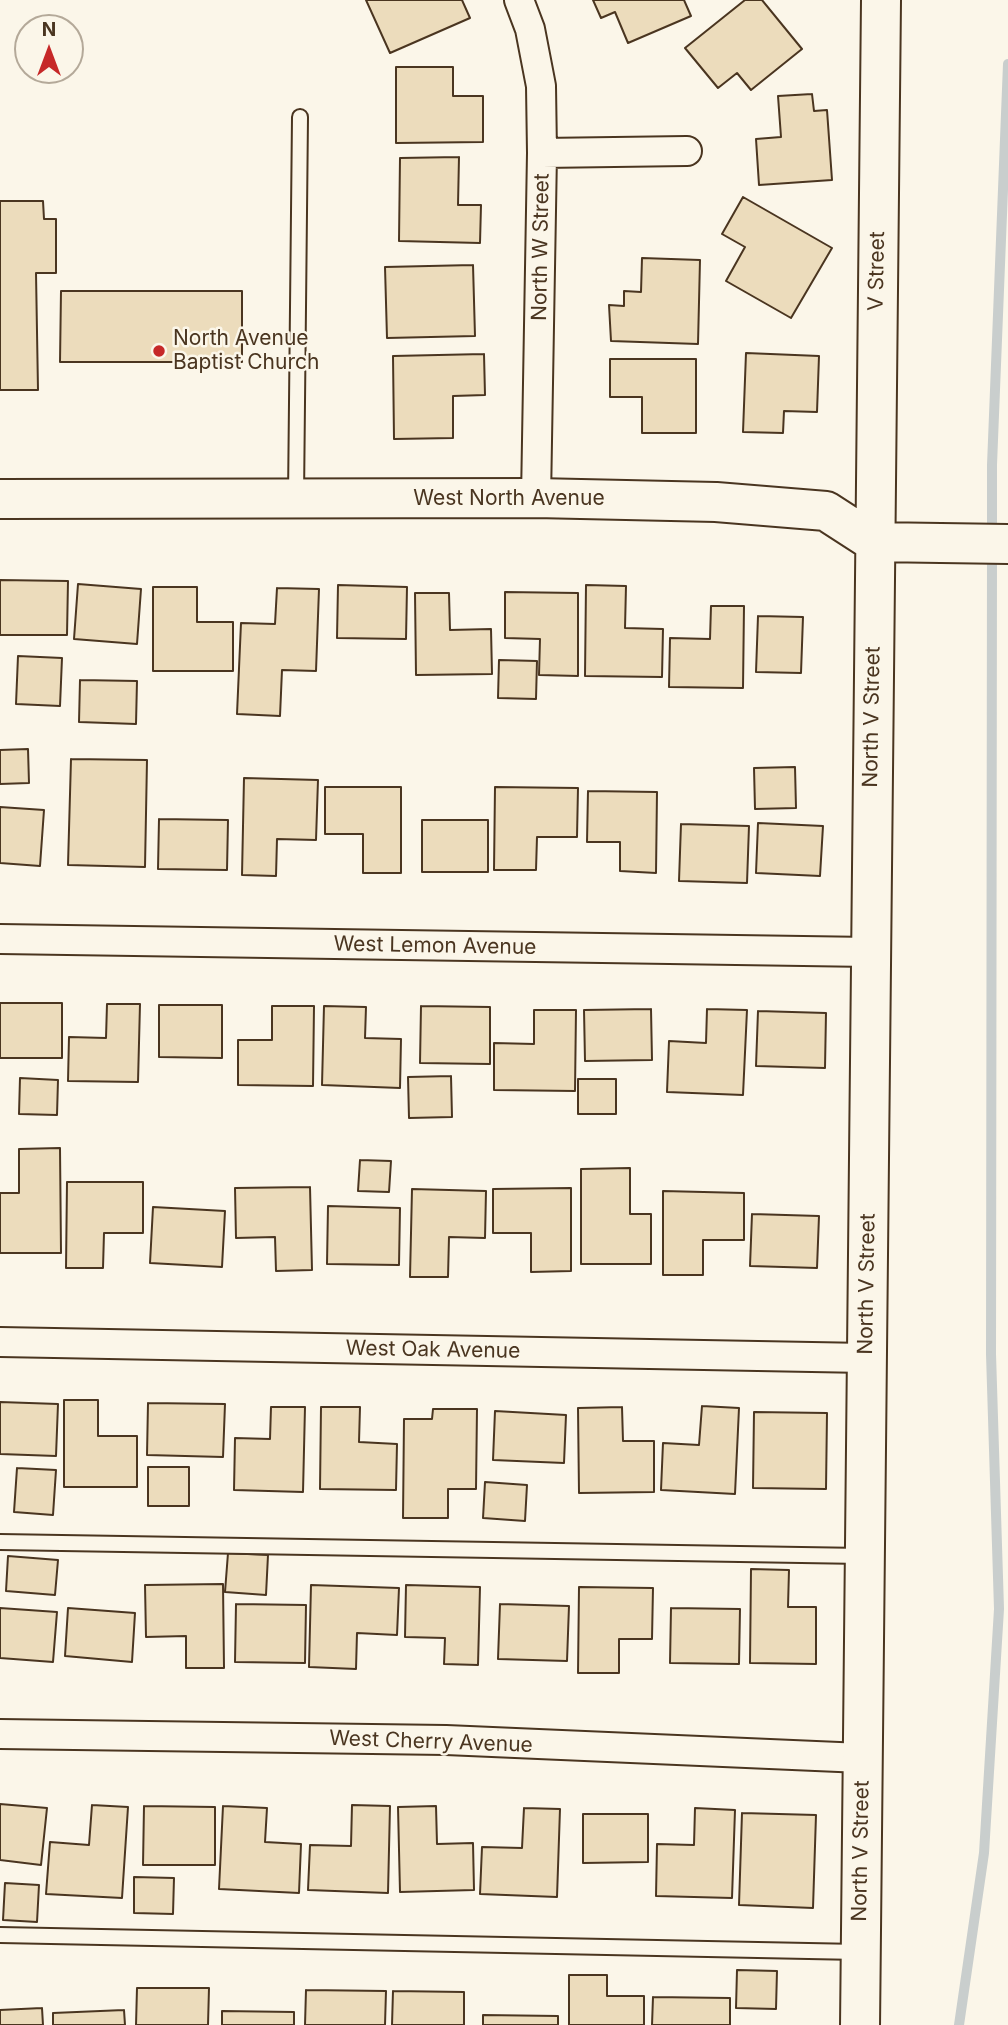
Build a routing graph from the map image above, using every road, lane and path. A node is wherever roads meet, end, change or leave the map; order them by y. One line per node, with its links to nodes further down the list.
1 (519, 0): 5 (street, North W Street)
2 (881, 0): 9 (street, V Street)
3 (300, 117): 6 (lane)
4 (687, 152): 5 (street)
5 (542, 153): 7 (street, North W Street)
6 (296, 498): 7 (street, West North Avenue); 8 (street, West North Avenue)
7 (536, 498): 9 (street, West North Avenue)
8 (0, 499)
9 (874, 542): 10 (street); 12 (street, North V Street)
10 (1008, 544)
11 (0, 939): 12 (street, West Lemon Avenue)
12 (870, 952): 14 (street, North V Street)
13 (0, 1342): 14 (street, West Oak Avenue)
14 (866, 1358): 16 (street, North V Street)
15 (0, 1542): 16 (lane)
16 (864, 1556): 18 (street, North V Street)
17 (0, 1734): 18 (street, West Cherry Avenue)
18 (862, 1758): 20 (street, North V Street)
19 (0, 1935): 20 (lane)
20 (860, 1952): 21 (street, North V Street)
21 (859, 2025)

